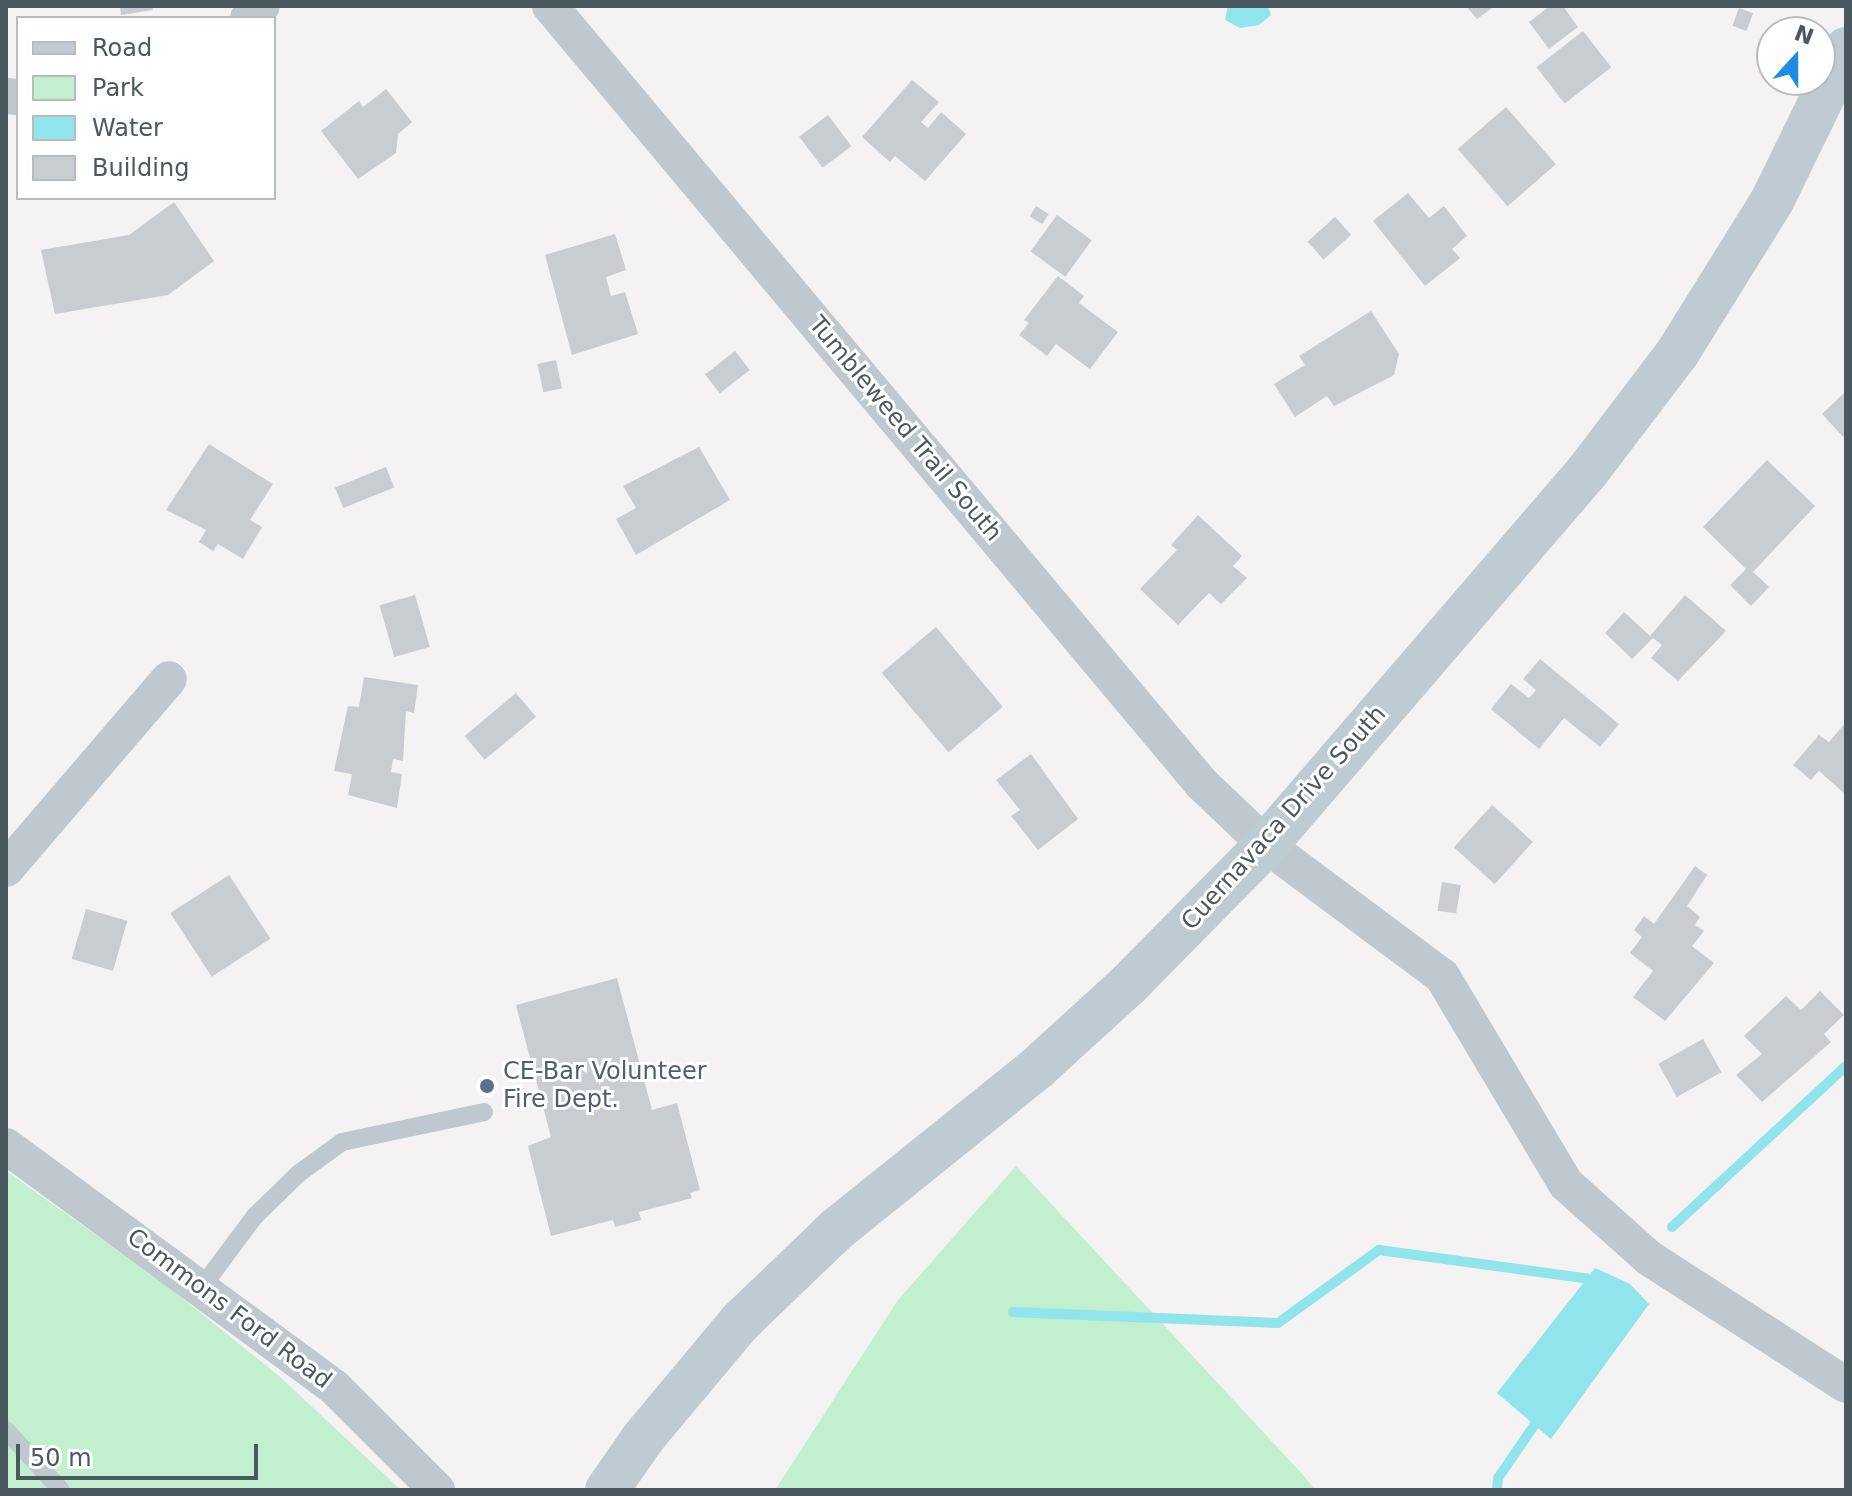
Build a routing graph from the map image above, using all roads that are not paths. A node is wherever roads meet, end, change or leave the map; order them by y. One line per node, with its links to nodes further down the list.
1 (550, 6): 4 (street, Tumbleweed Trail South)
2 (1846, 49): 4 (street, Cuernavaca Drive South)
3 (169, 679): 5 (street)
4 (1266, 845): 9 (street, Tumbleweed Trail South); 13 (street, Cuernavaca Drive South)
5 (6, 869)
6 (484, 1112): 8 (lane)
7 (6, 1146): 8 (street, Commons Ford Road)
8 (202, 1287): 12 (street, Commons Ford Road)
9 (1846, 1385)
10 (6, 1430): 11 (lane)
11 (61, 1490)
12 (437, 1490)
13 (607, 1490)

